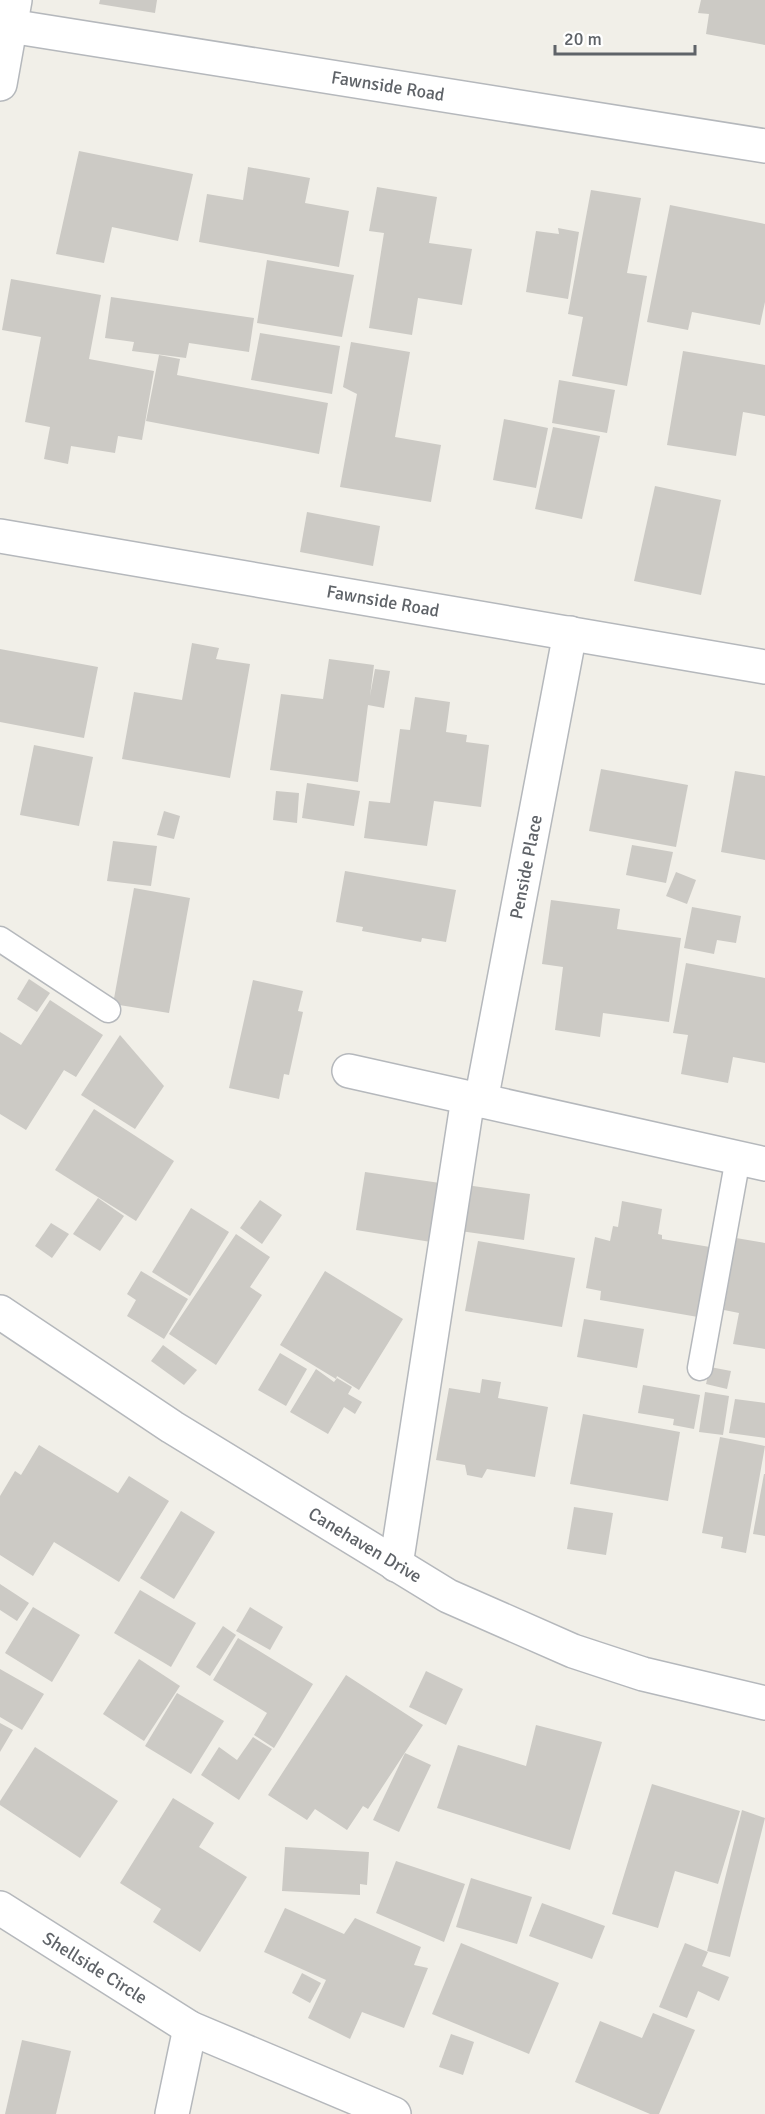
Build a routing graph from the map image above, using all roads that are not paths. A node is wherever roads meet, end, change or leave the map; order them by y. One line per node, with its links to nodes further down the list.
1 (13, 13): 2 (street); 3 (street, Fawnside Road)
2 (0, 84)
3 (765, 146)
4 (0, 536): 5 (street, Fawnside Road)
5 (570, 633): 6 (street, Fawnside Road); 10 (street, Penside Place)
6 (765, 667)
7 (0, 939): 8 (lane)
8 (108, 1010)
9 (349, 1071): 10 (street)
10 (475, 1099): 11 (street); 14 (street, Penside Place)
11 (752, 1161): 13 (lane)
12 (0, 1312): 14 (street, Canehaven Drive)
13 (700, 1368)
14 (396, 1565): 15 (street, Canehaven Drive)
15 (765, 1703)
16 (0, 1908): 17 (street, Shellside Circle)
17 (190, 2028): 18 (street); 19 (street, Shellside Circle)
18 (172, 2114)
19 (394, 2114)

